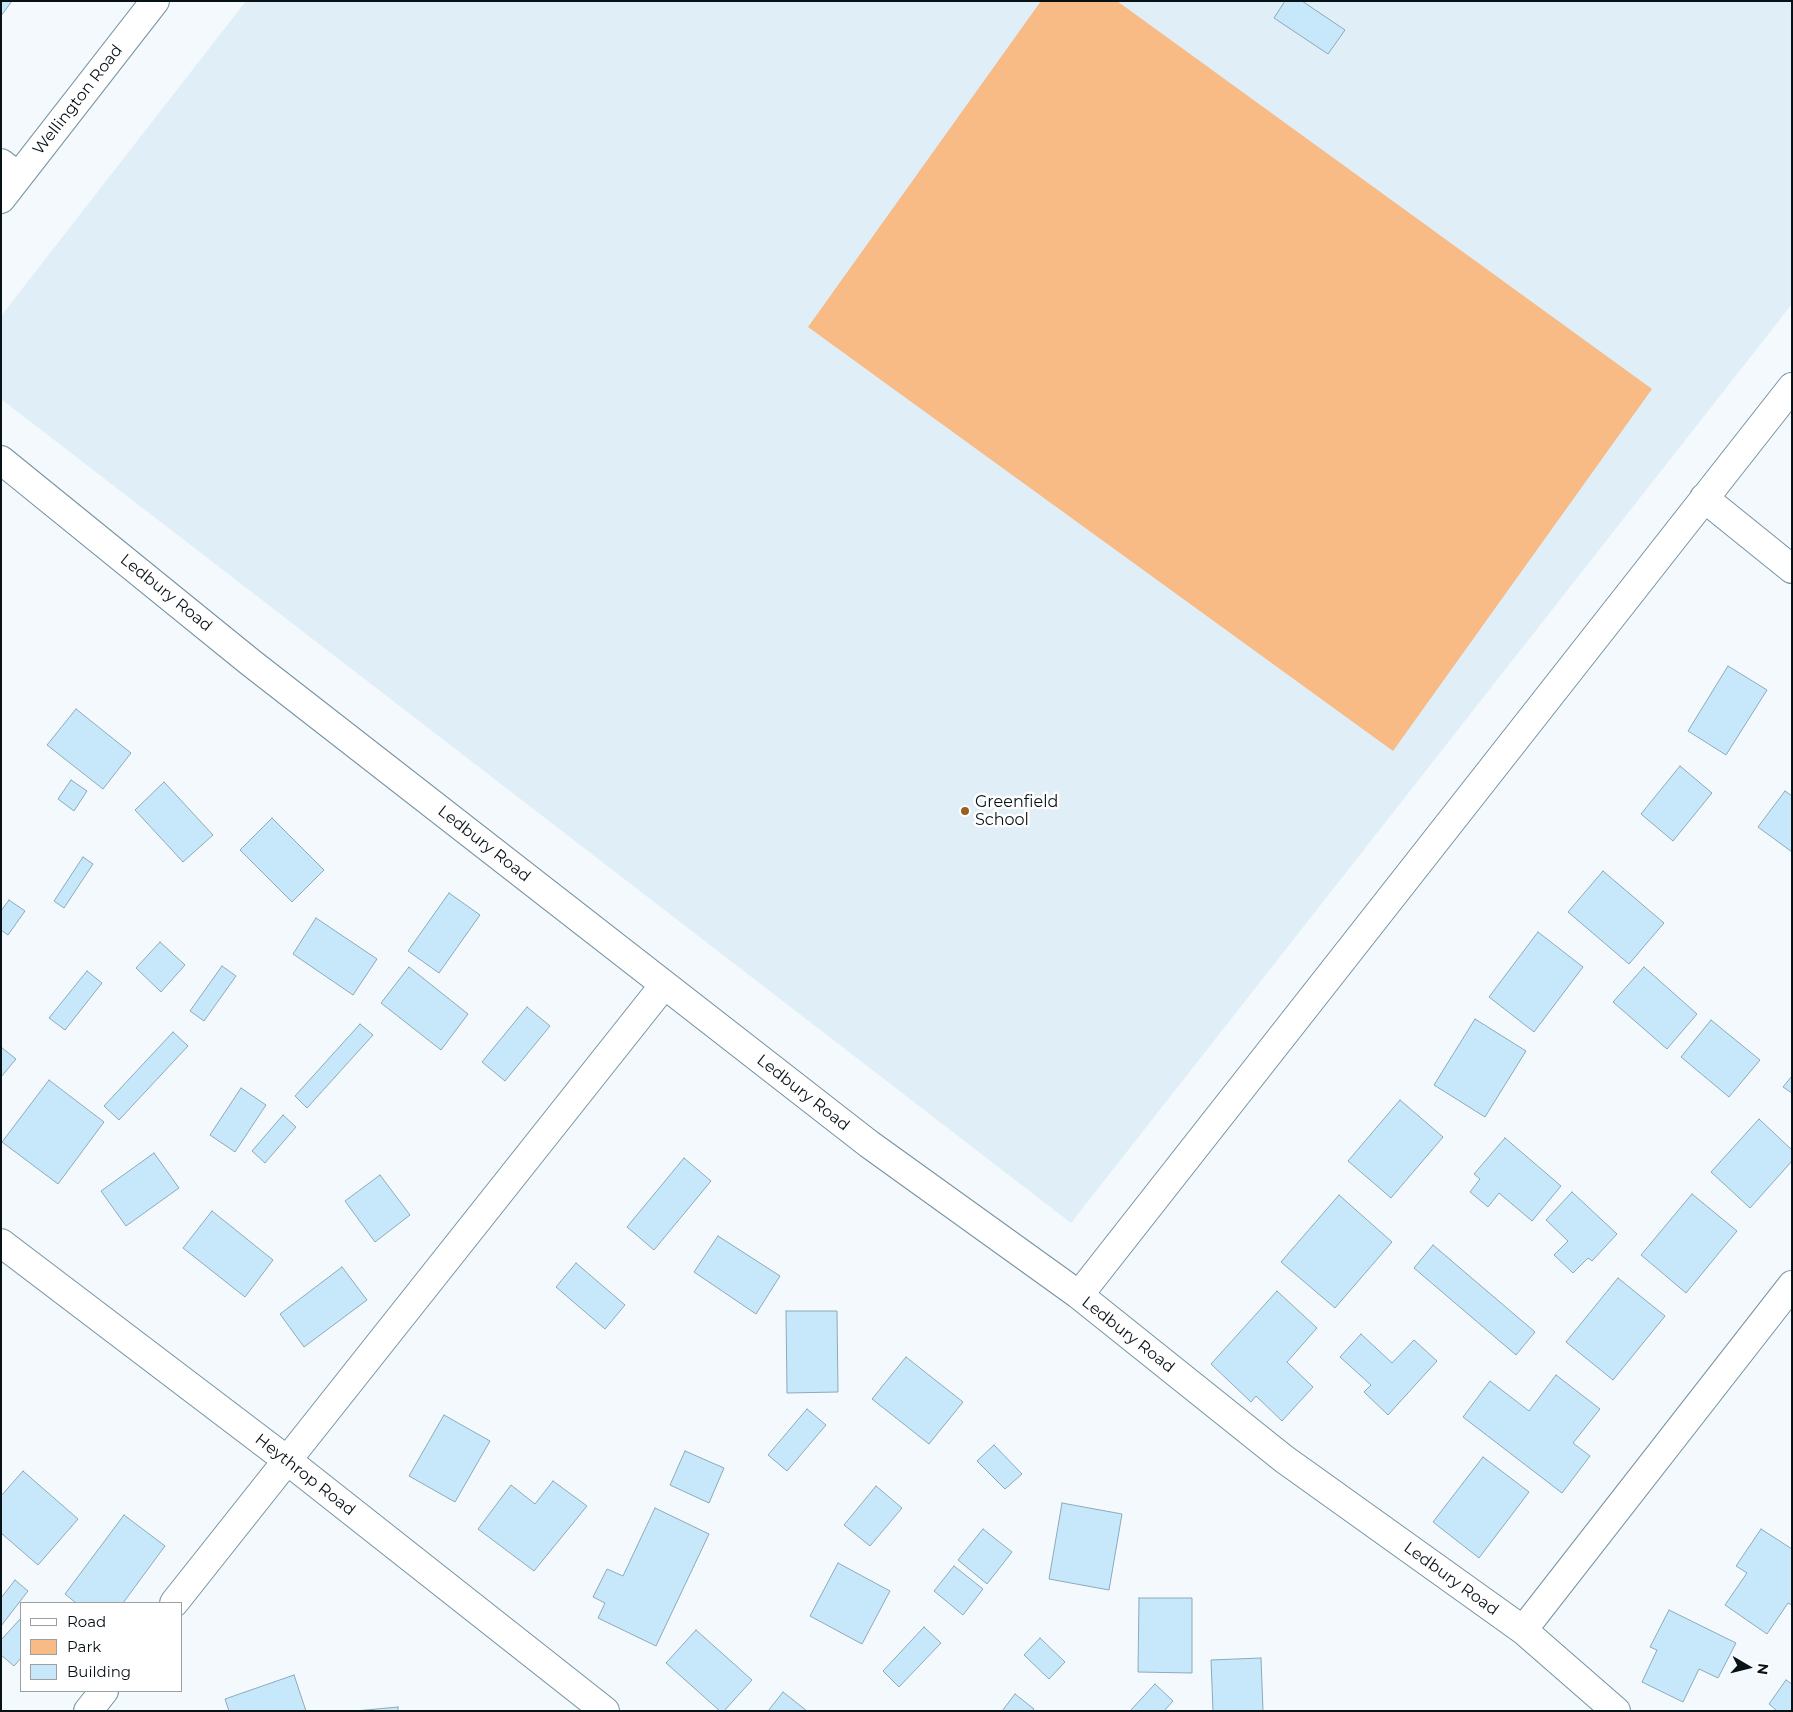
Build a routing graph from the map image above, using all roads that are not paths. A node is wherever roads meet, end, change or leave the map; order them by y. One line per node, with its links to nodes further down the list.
1 (155, 1): 2 (street, Wellington Road)
2 (10, 170): 3 (street, Wellington Road)
3 (1, 199)
4 (1792, 387): 6 (street)
5 (1, 460): 8 (street, Ledbury Road)
6 (1704, 498): 7 (street); 11 (street)
7 (1792, 569)
8 (664, 985): 11 (street, Ledbury Road); 12 (street)
9 (1, 1243): 12 (street, Heythrop Road)
10 (1792, 1285): 14 (street)
11 (1079, 1295): 14 (street, Ledbury Road)
12 (288, 1461): 13 (street); 17 (street, Heythrop Road)
13 (175, 1602)
14 (1523, 1630): 18 (street, Ledbury Road)
15 (103, 1692): 16 (street)
16 (88, 1711)
17 (605, 1711)
18 (1616, 1711)

